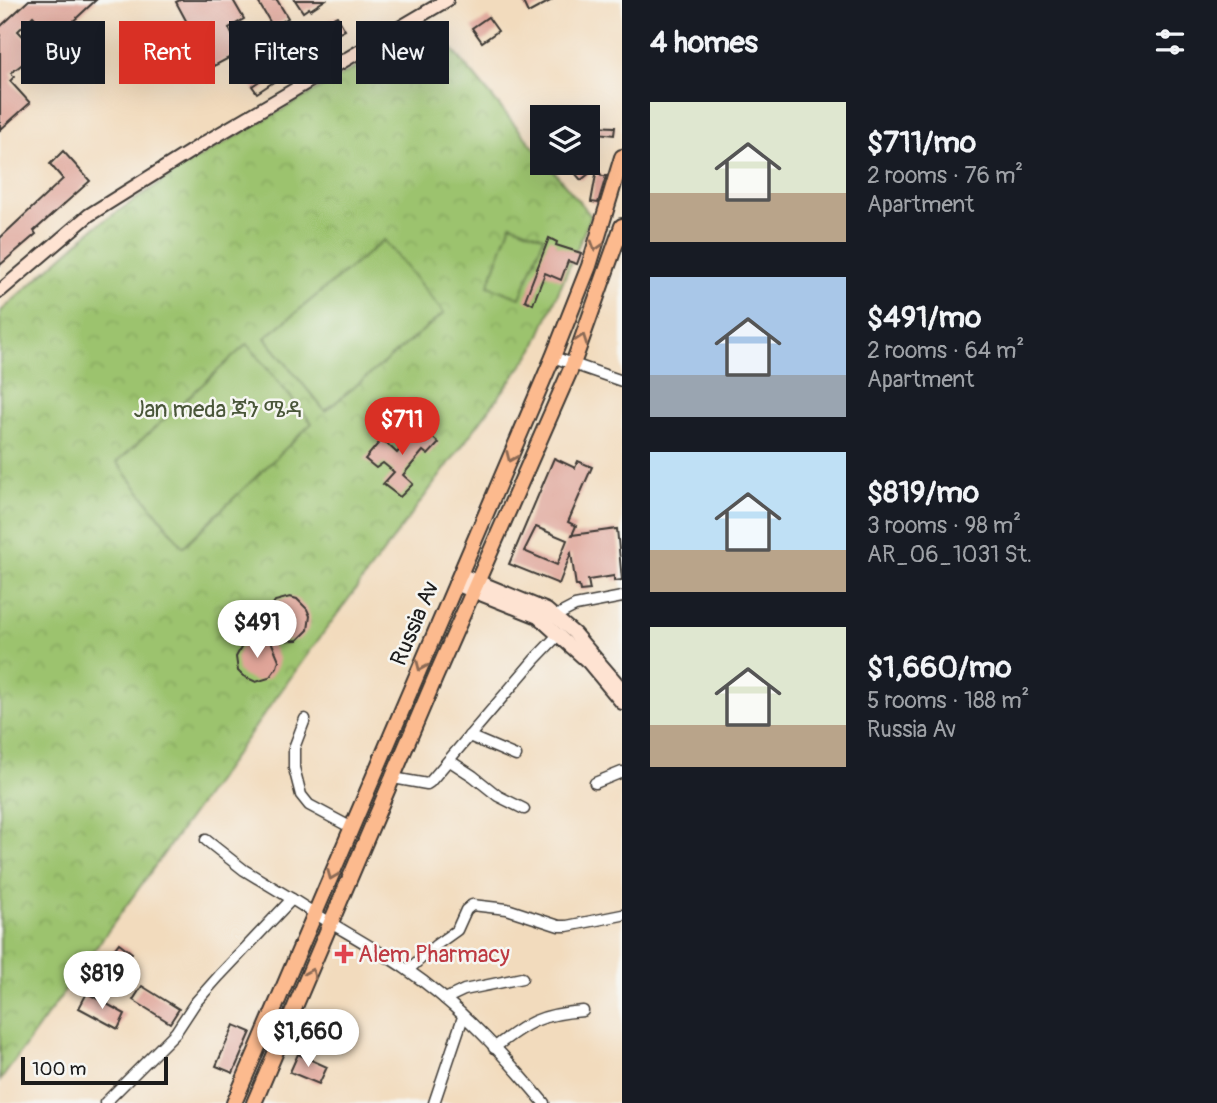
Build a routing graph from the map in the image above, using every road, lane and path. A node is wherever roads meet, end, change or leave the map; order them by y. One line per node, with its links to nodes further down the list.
1 (438, 2): 4 (main road)
2 (622, 157): 5 (main road, Russia Av, one-way to 5)
3 (622, 226): 6 (main road, Russia Av, one-way to 3)
4 (0, 291)
5 (553, 357): 6 (street); 8 (main road, Russia Av, one-way to 8)
6 (573, 364): 7 (street); 9 (main road, Russia Av)
7 (622, 381)
8 (457, 579): 9 (main road); 23 (main road, Russia Av, one-way to 23)
9 (475, 587): 11 (main road); 20 (main road, Russia Av)
10 (622, 597): 11 (street)
11 (550, 619): 12 (main road); 13 (main road)
12 (559, 634): 14 (main road); 16 (street)
13 (622, 689)
14 (622, 704)
15 (305, 719): 23 (street)
16 (469, 736): 17 (street); 18 (street)
17 (516, 757)
18 (450, 761): 20 (street); 22 (street)
19 (622, 772): 21 (street)
20 (393, 778): 28 (main road, Russia Av)
21 (595, 783)
22 (524, 809)
23 (352, 828): 26 (main road, Russia Av, one-way to 26)
24 (206, 840): 25 (street)
25 (292, 899): 26 (street); 35 (street)
26 (316, 915): 28 (street); 36 (main road, Russia Av)
27 (622, 915): 29 (street)
28 (332, 923): 29 (street); 37 (main road, Russia Av, one-way to 28)
29 (408, 970): 31 (street)
30 (522, 978): 31 (street)
31 (445, 999): 33 (street)
32 (583, 1010): 34 (street)
33 (463, 1017): 34 (street); 38 (street)
34 (494, 1048): 39 (street)
35 (105, 1103)
36 (234, 1103)
37 (254, 1103)
38 (434, 1103)
39 (544, 1103)

